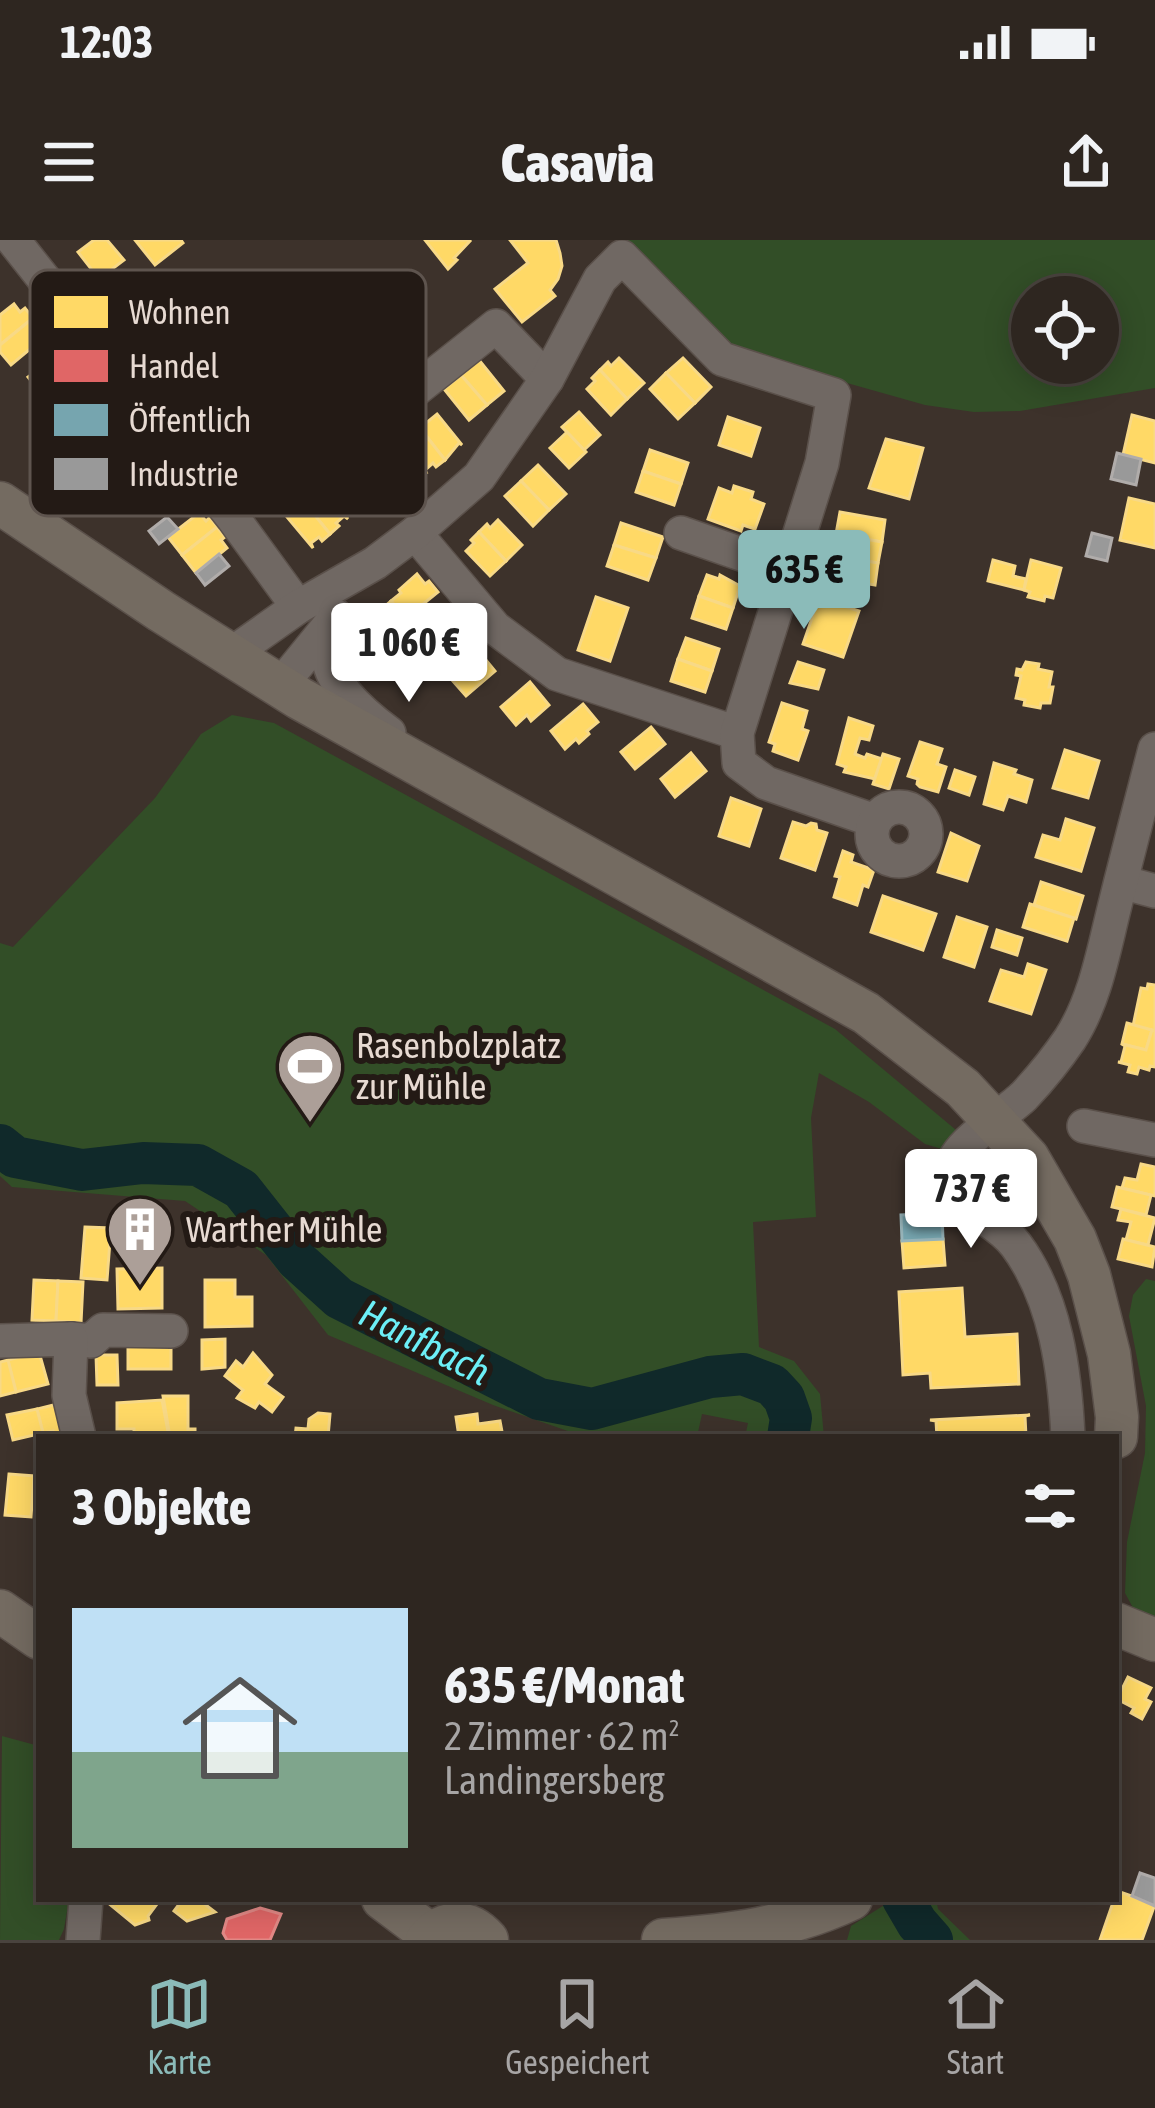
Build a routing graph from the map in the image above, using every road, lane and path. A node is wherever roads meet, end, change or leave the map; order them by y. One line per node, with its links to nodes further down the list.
1 (17, 242): 2 (street)
2 (39, 270)
3 (547, 379): 4 (street); 7 (street); 10 (street)
4 (426, 381)
5 (0, 503): 13 (main road)
6 (230, 516): 11 (street)
7 (415, 533): 9 (street); 15 (street)
8 (681, 533): 10 (street)
9 (375, 562): 11 (street); 12 (street)
10 (787, 570): 15 (street)
11 (298, 607): 13 (street)
12 (336, 616): 14 (street); 17 (street)
13 (230, 655): 14 (main road)
14 (280, 686): 17 (main road)
15 (737, 733): 18 (street)
16 (1155, 749): 19 (street)
17 (467, 792): 21 (main road)
18 (875, 821)
19 (1120, 882): 20 (street); 21 (street)
20 (1155, 891)
21 (996, 1120): 28 (street); 29 (main road)
22 (1084, 1126): 23 (street)
23 (1155, 1140)
24 (171, 1331): 25 (street)
25 (71, 1340): 26 (street); 27 (street)
26 (0, 1341)
27 (78, 1434)
28 (1068, 1434)
29 (1116, 1434)
30 (0, 1611): 32 (main road)
31 (1119, 1625): 33 (main road)
32 (36, 1636)
33 (1155, 1640)
34 (86, 1902): 38 (street)
35 (387, 1902): 37 (main road)
36 (844, 1902): 40 (main road)
37 (429, 1938): 39 (main road)
38 (83, 1940)
39 (488, 1940)
40 (663, 1940)

